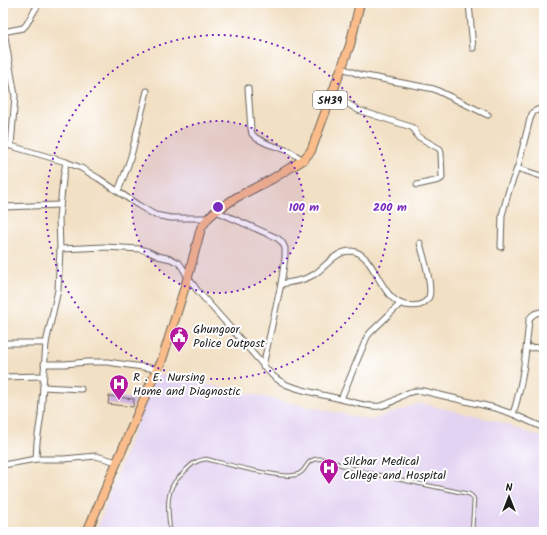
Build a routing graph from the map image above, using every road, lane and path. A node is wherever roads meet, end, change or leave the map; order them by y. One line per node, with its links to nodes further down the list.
1 (39, 3): 4 (street)
2 (360, 3): 6 (main road, SH39)
3 (469, 3): 5 (street)
4 (3, 32): 13 (street)
5 (473, 48)
6 (342, 68): 9 (main road, SH39); 11 (street)
7 (248, 88): 14 (street)
8 (146, 91): 19 (street)
9 (332, 94): 14 (main road, SH39); 18 (street)
10 (544, 107): 16 (street)
11 (488, 115)
12 (3, 143): 13 (street)
13 (11, 146): 15 (street)
14 (303, 160): 22 (main road, SH39)
15 (66, 162): 19 (street); 20 (street)
16 (517, 168): 17 (street); 25 (street)
17 (544, 177)
18 (417, 185)
19 (118, 191): 23 (street)
20 (60, 205): 21 (street); 26 (street)
21 (3, 207)
22 (216, 211): 23 (main road, SH39); 28 (street)
23 (208, 218): 27 (main road, SH39)
24 (420, 243): 29 (street)
25 (501, 247)
26 (60, 249): 27 (street); 32 (street)
27 (188, 277): 36 (street); 37 (main road, SH39)
28 (281, 284): 29 (street); 36 (street)
29 (400, 304): 42 (street)
30 (544, 311): 34 (street)
31 (3, 343): 32 (street)
32 (46, 343): 35 (street)
33 (544, 347): 34 (street)
34 (526, 348): 43 (street)
35 (44, 364): 37 (street); 38 (street)
36 (263, 366): 42 (street)
37 (158, 369): 46 (main road, SH39)
38 (43, 376): 39 (street); 40 (street)
39 (3, 377)
40 (43, 387): 41 (street); 45 (street)
41 (80, 389)
42 (341, 399): 43 (street)
43 (512, 414): 44 (street)
44 (544, 428)
45 (36, 459): 46 (street); 47 (street)
46 (118, 462): 48 (main road, SH39)
47 (3, 465)
48 (87, 532)
49 (170, 532): 50 (lane)
50 (472, 532)

